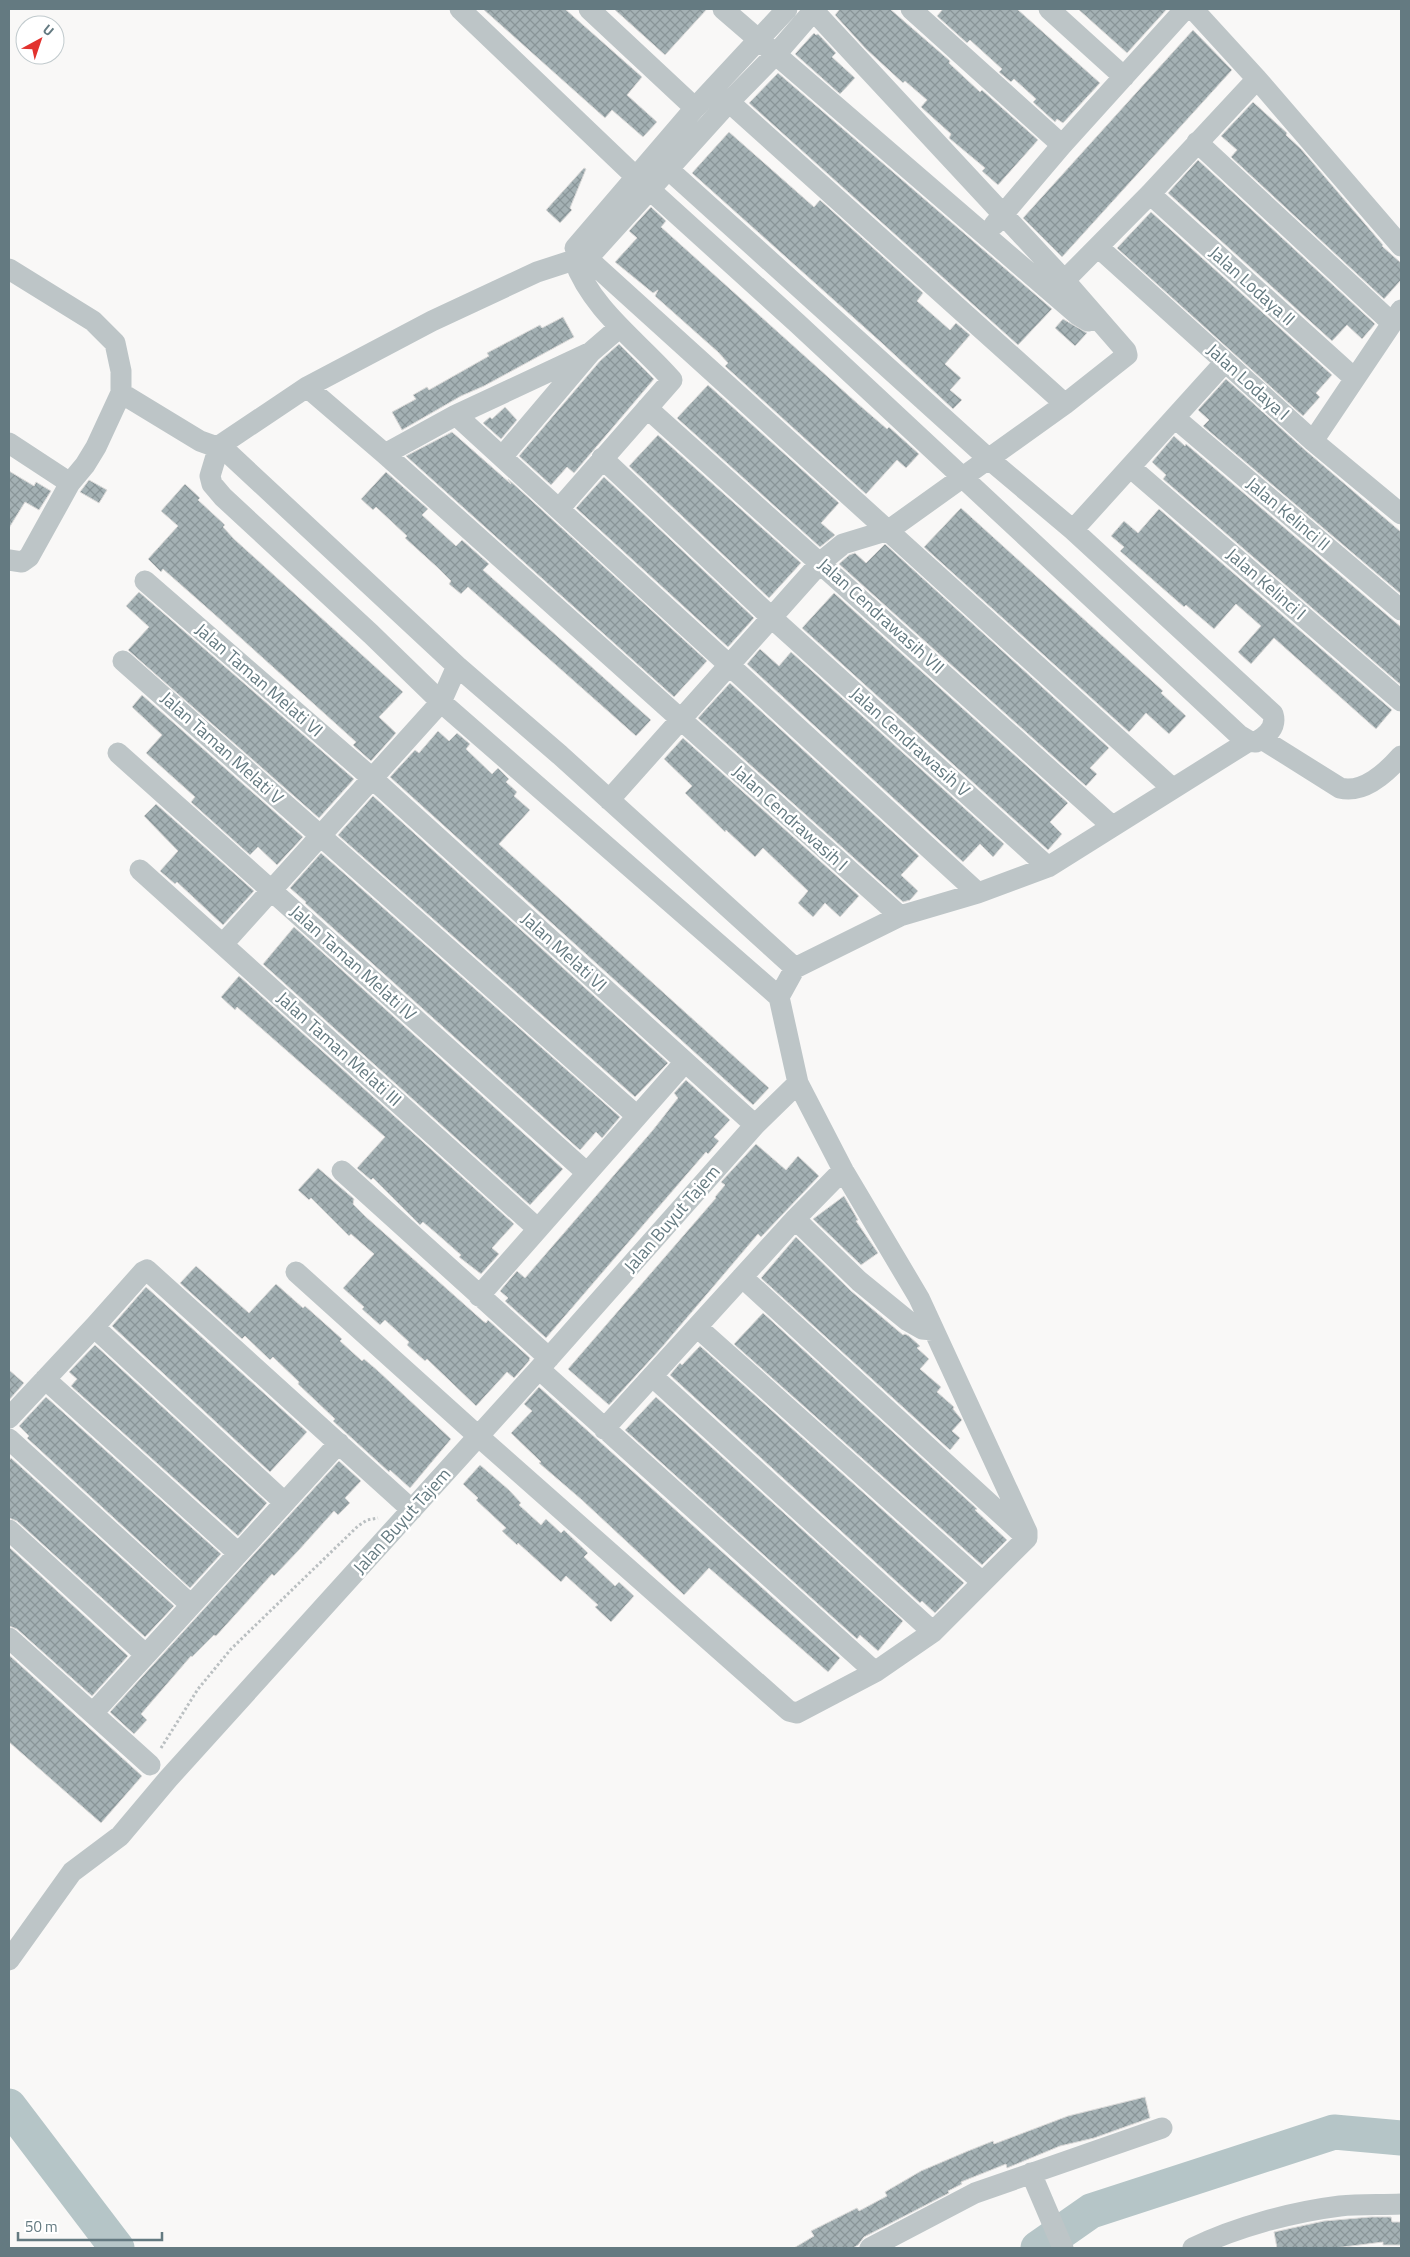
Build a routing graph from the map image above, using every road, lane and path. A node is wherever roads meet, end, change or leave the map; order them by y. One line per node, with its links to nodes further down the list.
1 (460, 9): 19 (street)
2 (589, 9): 15 (street)
3 (723, 9): 10 (street)
4 (788, 9): 10 (street)
5 (814, 9): 11 (street); 21 (street)
6 (911, 9): 17 (street)
7 (1049, 9): 12 (street)
8 (1184, 9): 12 (street)
9 (1193, 9): 13 (street)
10 (758, 41): 11 (street); 15 (street)
11 (776, 54): 14 (street); 22 (street)
12 (1124, 77): 17 (street)
13 (1257, 79): 16 (street); 23 (street)
14 (729, 102): 18 (street); 37 (street)
15 (696, 108): 19 (street)
16 (1197, 142): 20 (street); 29 (street)
17 (1062, 145): 21 (street)
18 (668, 169): 19 (street); 28 (street)
19 (644, 183): 25 (street); 30 (street)
20 (1150, 194): 24 (street); 34 (street, Jalan Lodaya II)
21 (1002, 214): 22 (street); 27 (street)
22 (986, 235): 27 (street)
23 (1401, 246)
24 (1098, 247): 27 (street); 33 (street, Jalan Lodaya I)
25 (578, 256): 31 (street); 35 (street); 53 (street)
26 (9, 269): 36 (street)
27 (1059, 287): 37 (street)
28 (815, 303): 30 (street); 47 (street)
29 (1397, 316): 34 (street)
30 (797, 323): 49 (street)
31 (620, 327): 32 (street); 38 (street)
32 (591, 352): 39 (street); 45 (street)
33 (1226, 362): 40 (street); 41 (street, Jalan Lodaya I)
34 (1354, 378): 41 (street)
35 (307, 387): 43 (street); 44 (street, Jalan Cendrawasih I)
36 (121, 393): 43 (street); 50 (street)
37 (1065, 404): 47 (street)
38 (648, 408): 46 (street); 56 (street, Jalan Cendrawasih VII)
39 (456, 415): 44 (street); 45 (street)
40 (1175, 418): 48 (street); 58 (street, Jalan Kelinci II)
41 (1313, 440): 52 (street, Jalan Lodaya I)
42 (9, 443): 50 (street)
43 (210, 444): 62 (street); 63 (street)
44 (385, 454): 65 (street, Jalan Cendrawasih I)
45 (502, 457): 51 (street)
46 (602, 458): 51 (street); 59 (street, Jalan Cendrawasih V)
47 (990, 460): 49 (street); 54 (street)
48 (1130, 467): 54 (street); 64 (street, Jalan Kelinci I)
49 (963, 477): 53 (street); 66 (street)
50 (70, 483): 55 (street)
51 (559, 509): 61 (street)
52 (1401, 514)
53 (888, 530): 56 (street); 70 (street)
54 (1073, 530): 66 (street)
55 (9, 560)
56 (821, 562): 59 (street); 72 (street, Jalan Cendrawasih VII)
57 (144, 581): 69 (street, Jalan Taman Melati VI)
58 (1401, 610)
59 (772, 618): 61 (street); 74 (street, Jalan Cendrawasih V)
60 (123, 661): 73 (street, Jalan Taman Melati V)
61 (728, 664): 65 (street); 77 (street)
62 (457, 666): 63 (street); 71 (street)
63 (441, 702): 69 (street); 81 (street)
64 (1401, 702)
65 (679, 720): 71 (street); 78 (street, Jalan Cendrawasih I)
66 (1256, 740): 68 (street); 70 (street)
67 (118, 753): 76 (street, Jalan Taman Melati IV)
68 (1401, 756)
69 (373, 778): 73 (street); 82 (street, Jalan Melati VI)
70 (1172, 788): 72 (street)
71 (609, 800): 80 (street)
72 (1112, 826): 74 (street)
73 (320, 836): 76 (street); 84 (street, Jalan Taman Melati V)
74 (1048, 867): 77 (street)
75 (140, 870): 79 (street, Jalan Taman Melati III)
76 (272, 890): 79 (street); 88 (street, Jalan Taman Melati IV)
77 (978, 893): 78 (street)
78 (900, 916): 80 (street)
79 (223, 944): 90 (street, Jalan Taman Melati III)
80 (795, 968): 81 (street)
81 (779, 997): 83 (street)
82 (685, 1062): 84 (street); 85 (street, Jalan Melati VI)
83 (798, 1083): 85 (street, Jalan Buyut Tajem); 86 (street)
84 (637, 1116): 88 (street)
85 (755, 1124): 97 (street, Jalan Buyut Tajem)
86 (843, 1170): 89 (street); 96 (street)
87 (342, 1171): 93 (street)
88 (587, 1173): 90 (street)
89 (795, 1219): 92 (street); 96 (street)
90 (538, 1228): 93 (street)
91 (296, 1272): 102 (street)
92 (742, 1278): 94 (street); 108 (street)
93 (479, 1296): 97 (street)
94 (697, 1326): 98 (street); 110 (street)
95 (94, 1327): 99 (street); 104 (street); 105 (street)
96 (933, 1330): 108 (street)
97 (544, 1364): 101 (street); 102 (street, Jalan Buyut Tajem)
98 (652, 1376): 101 (street); 112 (street)
99 (45, 1379): 100 (street); 109 (street)
100 (9, 1418)
101 (604, 1429): 115 (street)
102 (478, 1436): 106 (street, Jalan Buyut Tajem); 115 (street)
103 (9, 1439): 111 (street)
104 (339, 1444): 105 (street); 106 (street)
105 (284, 1502): 109 (street)
106 (407, 1516): 117 (path); 118 (street, Jalan Buyut Tajem)
107 (9, 1530): 114 (street)
108 (1027, 1538): 110 (street)
109 (238, 1552): 111 (street)
110 (982, 1582): 112 (street)
111 (190, 1606): 114 (street)
112 (933, 1632): 115 (street)
113 (9, 1638): 116 (street)
114 (146, 1654): 116 (street)
115 (875, 1672)
116 (93, 1713): 117 (street)
117 (150, 1765)
118 (9, 1960)
119 (1162, 2128): 120 (street)
120 (1034, 2181): 122 (street); 123 (street)
121 (1401, 2204): 124 (street)
122 (870, 2248)
123 (1063, 2248)
124 (1193, 2248)

